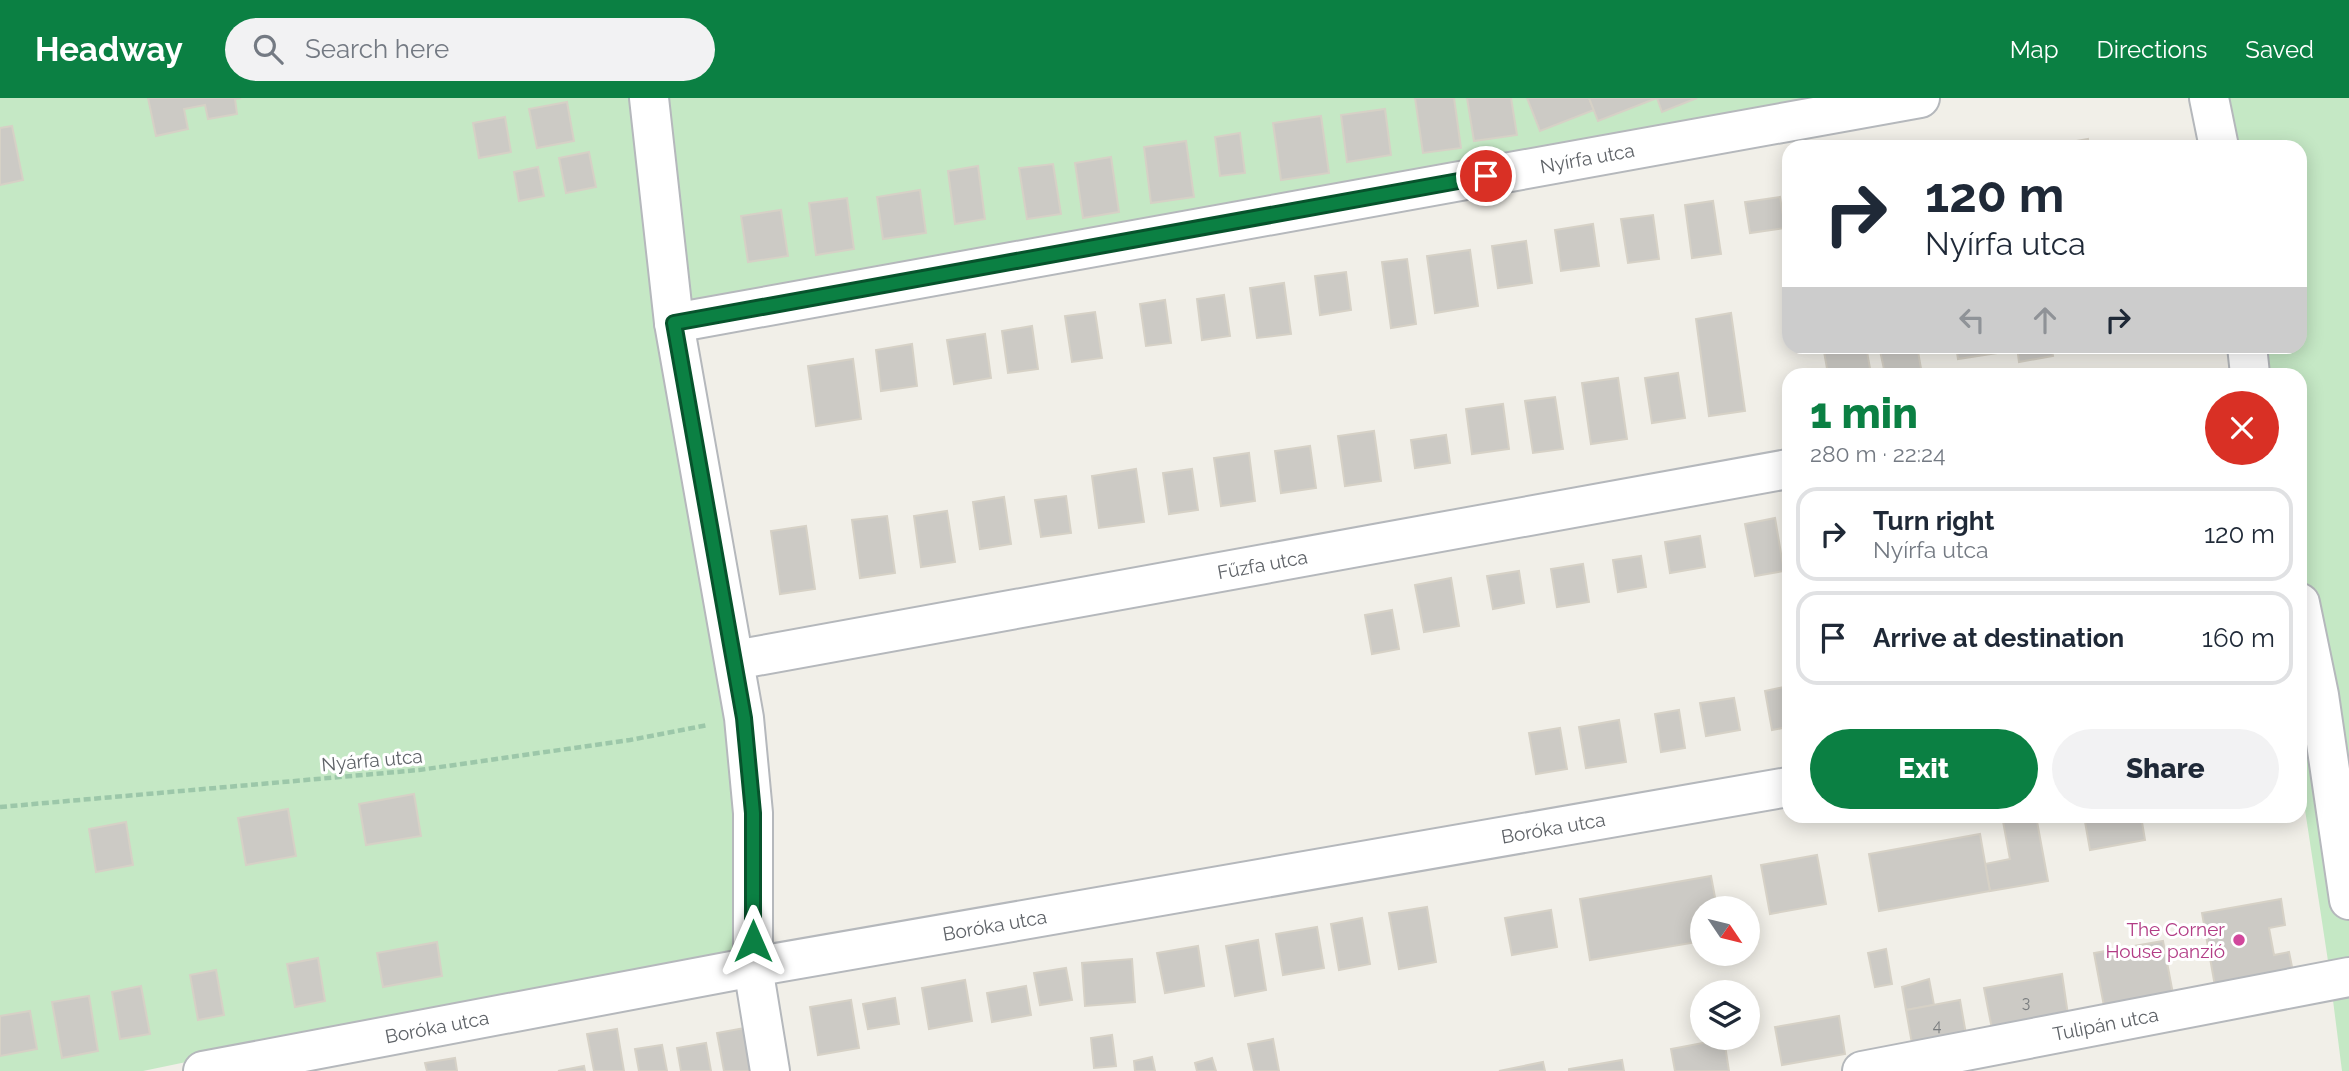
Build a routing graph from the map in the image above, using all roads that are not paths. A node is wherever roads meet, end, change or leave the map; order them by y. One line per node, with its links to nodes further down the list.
1 (649, 98): 5 (street)
2 (1920, 98): 5 (street, Nyírfa utca)
3 (2209, 98): 4 (street)
4 (2218, 140)
5 (674, 323): 7 (street)
6 (1782, 470): 7 (street, Fűzfa utca)
7 (735, 660): 12 (street)
8 (2307, 675): 9 (street)
9 (2309, 696): 11 (street)
10 (1782, 788): 12 (street, Boróka utca)
11 (2349, 900)
12 (753, 967): 14 (street, Boróka utca); 15 (street)
13 (2349, 977): 16 (street, Tulipán utca)
14 (203, 1071)
15 (771, 1071)
16 (1862, 1071)

